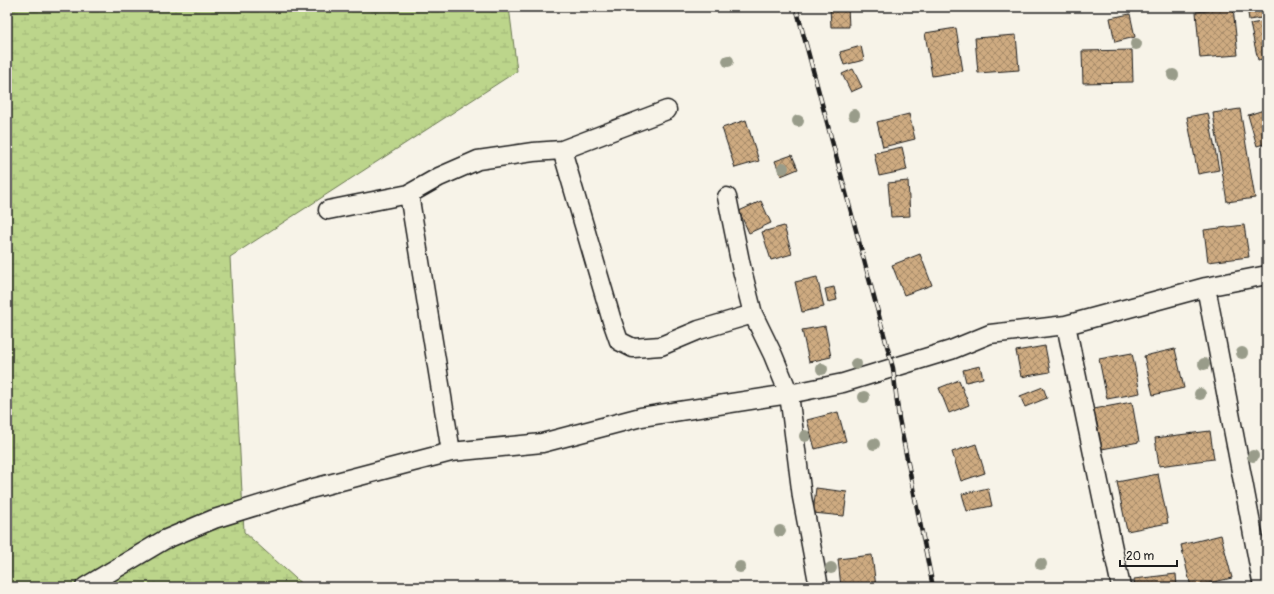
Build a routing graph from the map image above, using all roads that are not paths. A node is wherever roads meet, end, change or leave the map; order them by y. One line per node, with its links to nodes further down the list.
1 (667, 110): 2 (street)
2 (562, 150): 3 (street); 8 (street)
3 (409, 194): 5 (street); 11 (street)
4 (728, 196): 8 (street)
5 (328, 210)
6 (1267, 275): 7 (street)
7 (1206, 287): 9 (street); 15 (street)
8 (753, 314): 10 (street)
9 (1066, 325): 10 (street); 14 (street)
10 (789, 394): 11 (street); 13 (street)
11 (451, 452): 12 (street)
12 (85, 587)
13 (819, 587)
14 (1121, 587)
15 (1263, 587)

